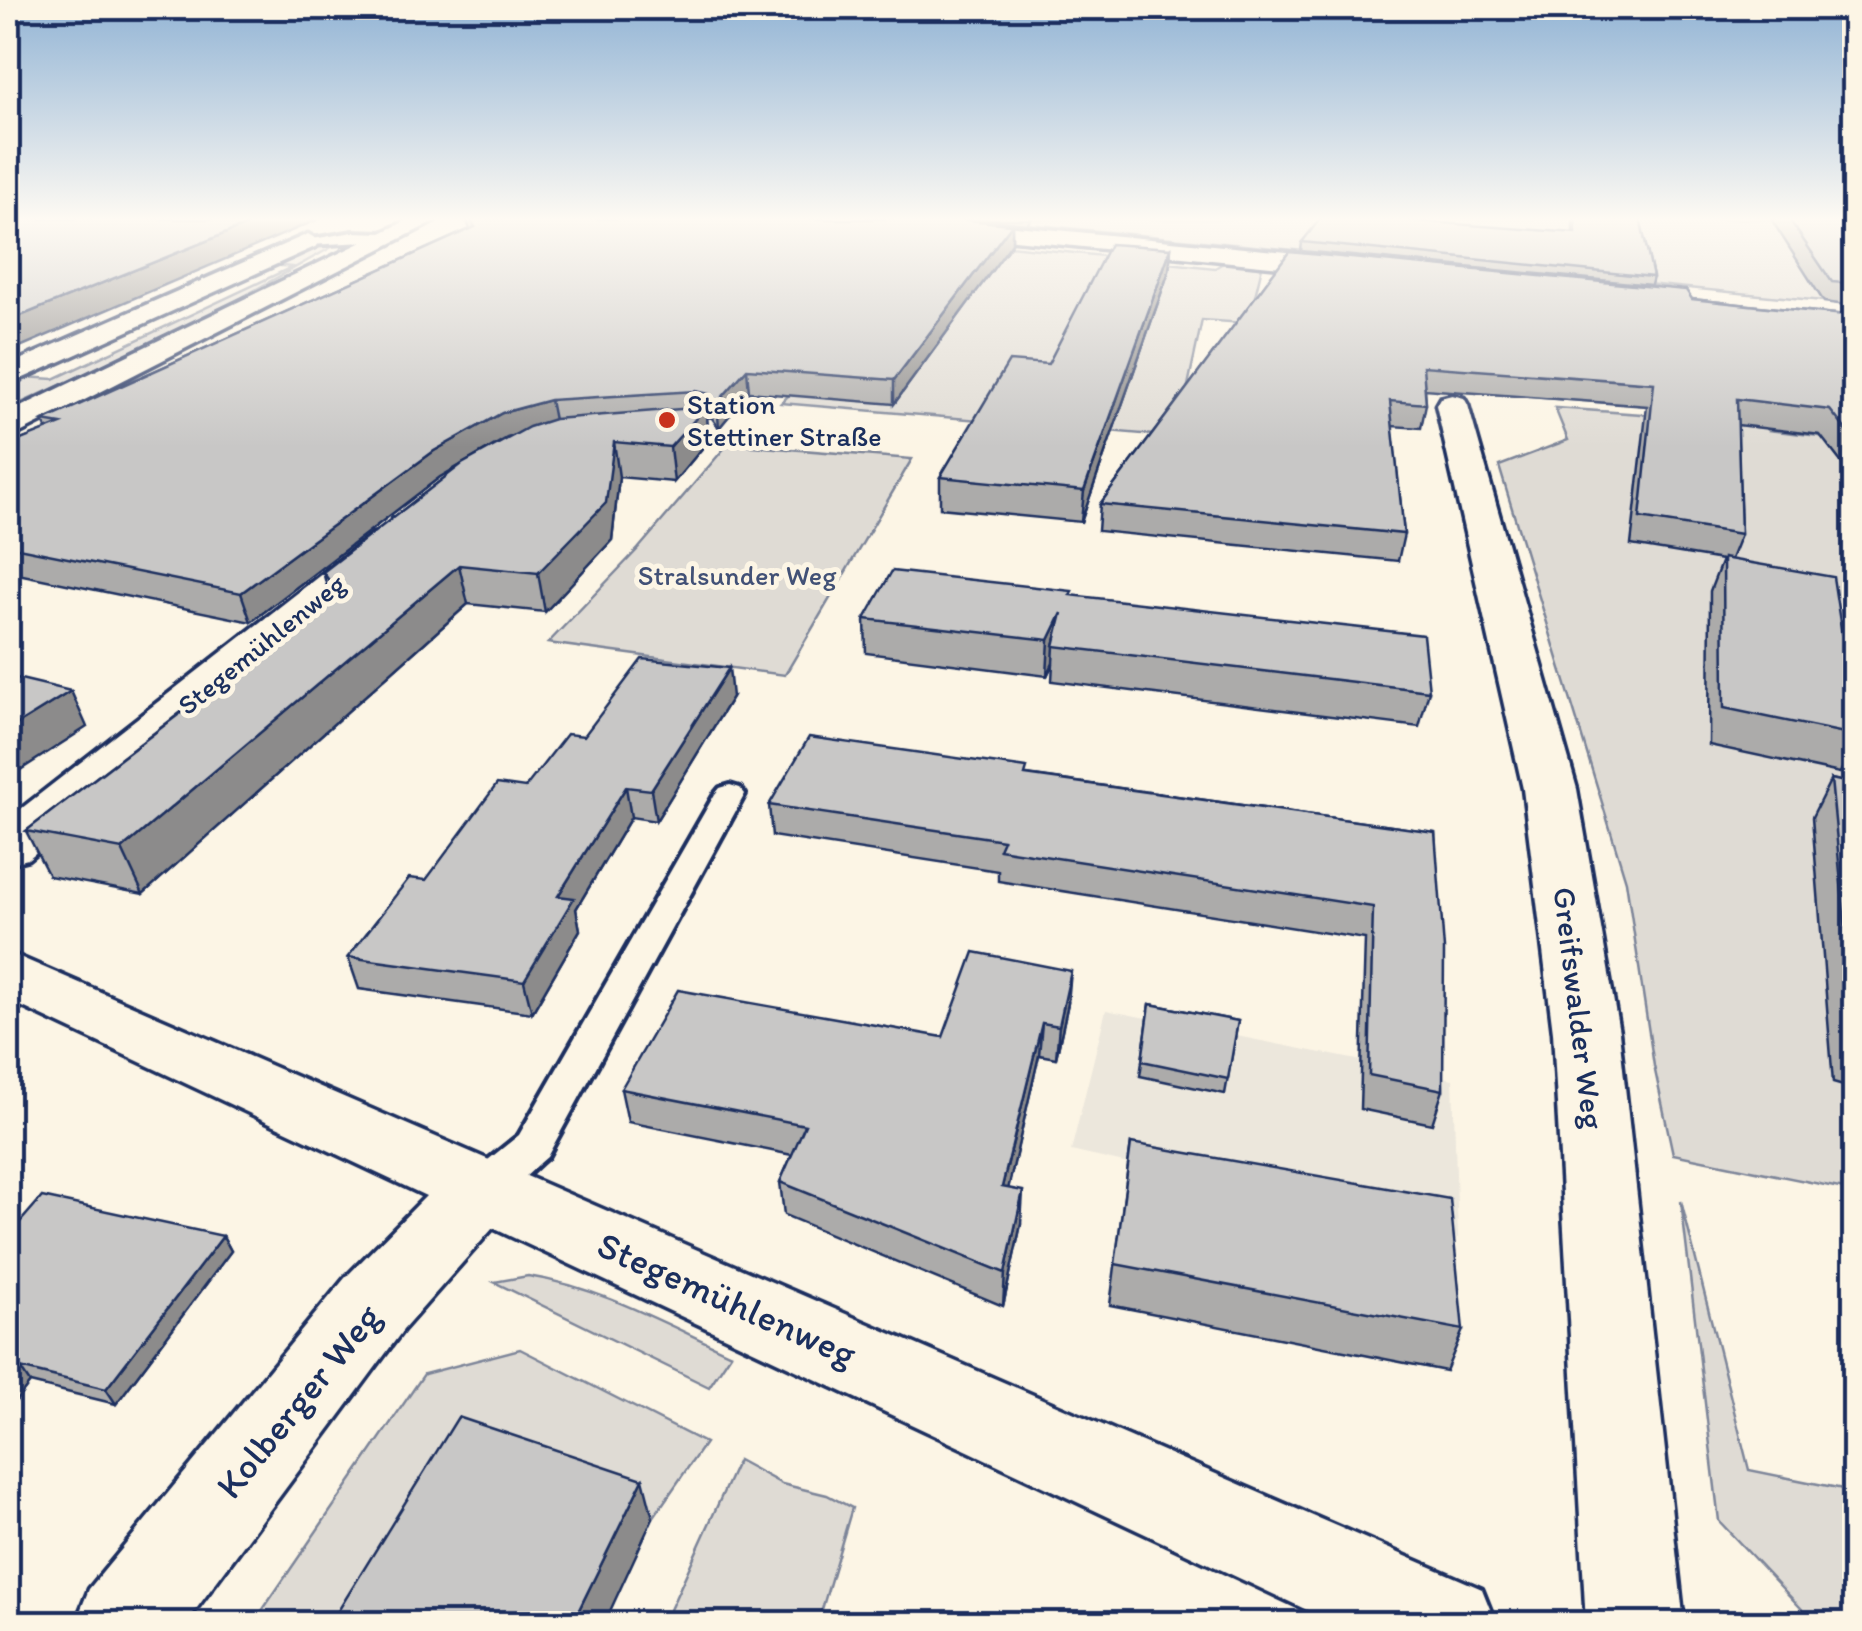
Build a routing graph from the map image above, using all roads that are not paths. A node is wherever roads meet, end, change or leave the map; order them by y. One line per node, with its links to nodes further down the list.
1 (188, 295): 3 (street)
2 (269, 295): 5 (street)
3 (8, 376)
4 (1452, 405): 13 (street, Greifswalder Weg)
5 (8, 426)
6 (418, 518): 8 (street, Stegemühlenweg)
7 (730, 794): 10 (lane)
8 (8, 847)
9 (8, 974): 10 (street, Stegemühlenweg)
10 (482, 1188): 11 (street, Kolberger Weg); 12 (street, Stegemühlenweg)
11 (124, 1624)
12 (1447, 1624)
13 (1635, 1624)

